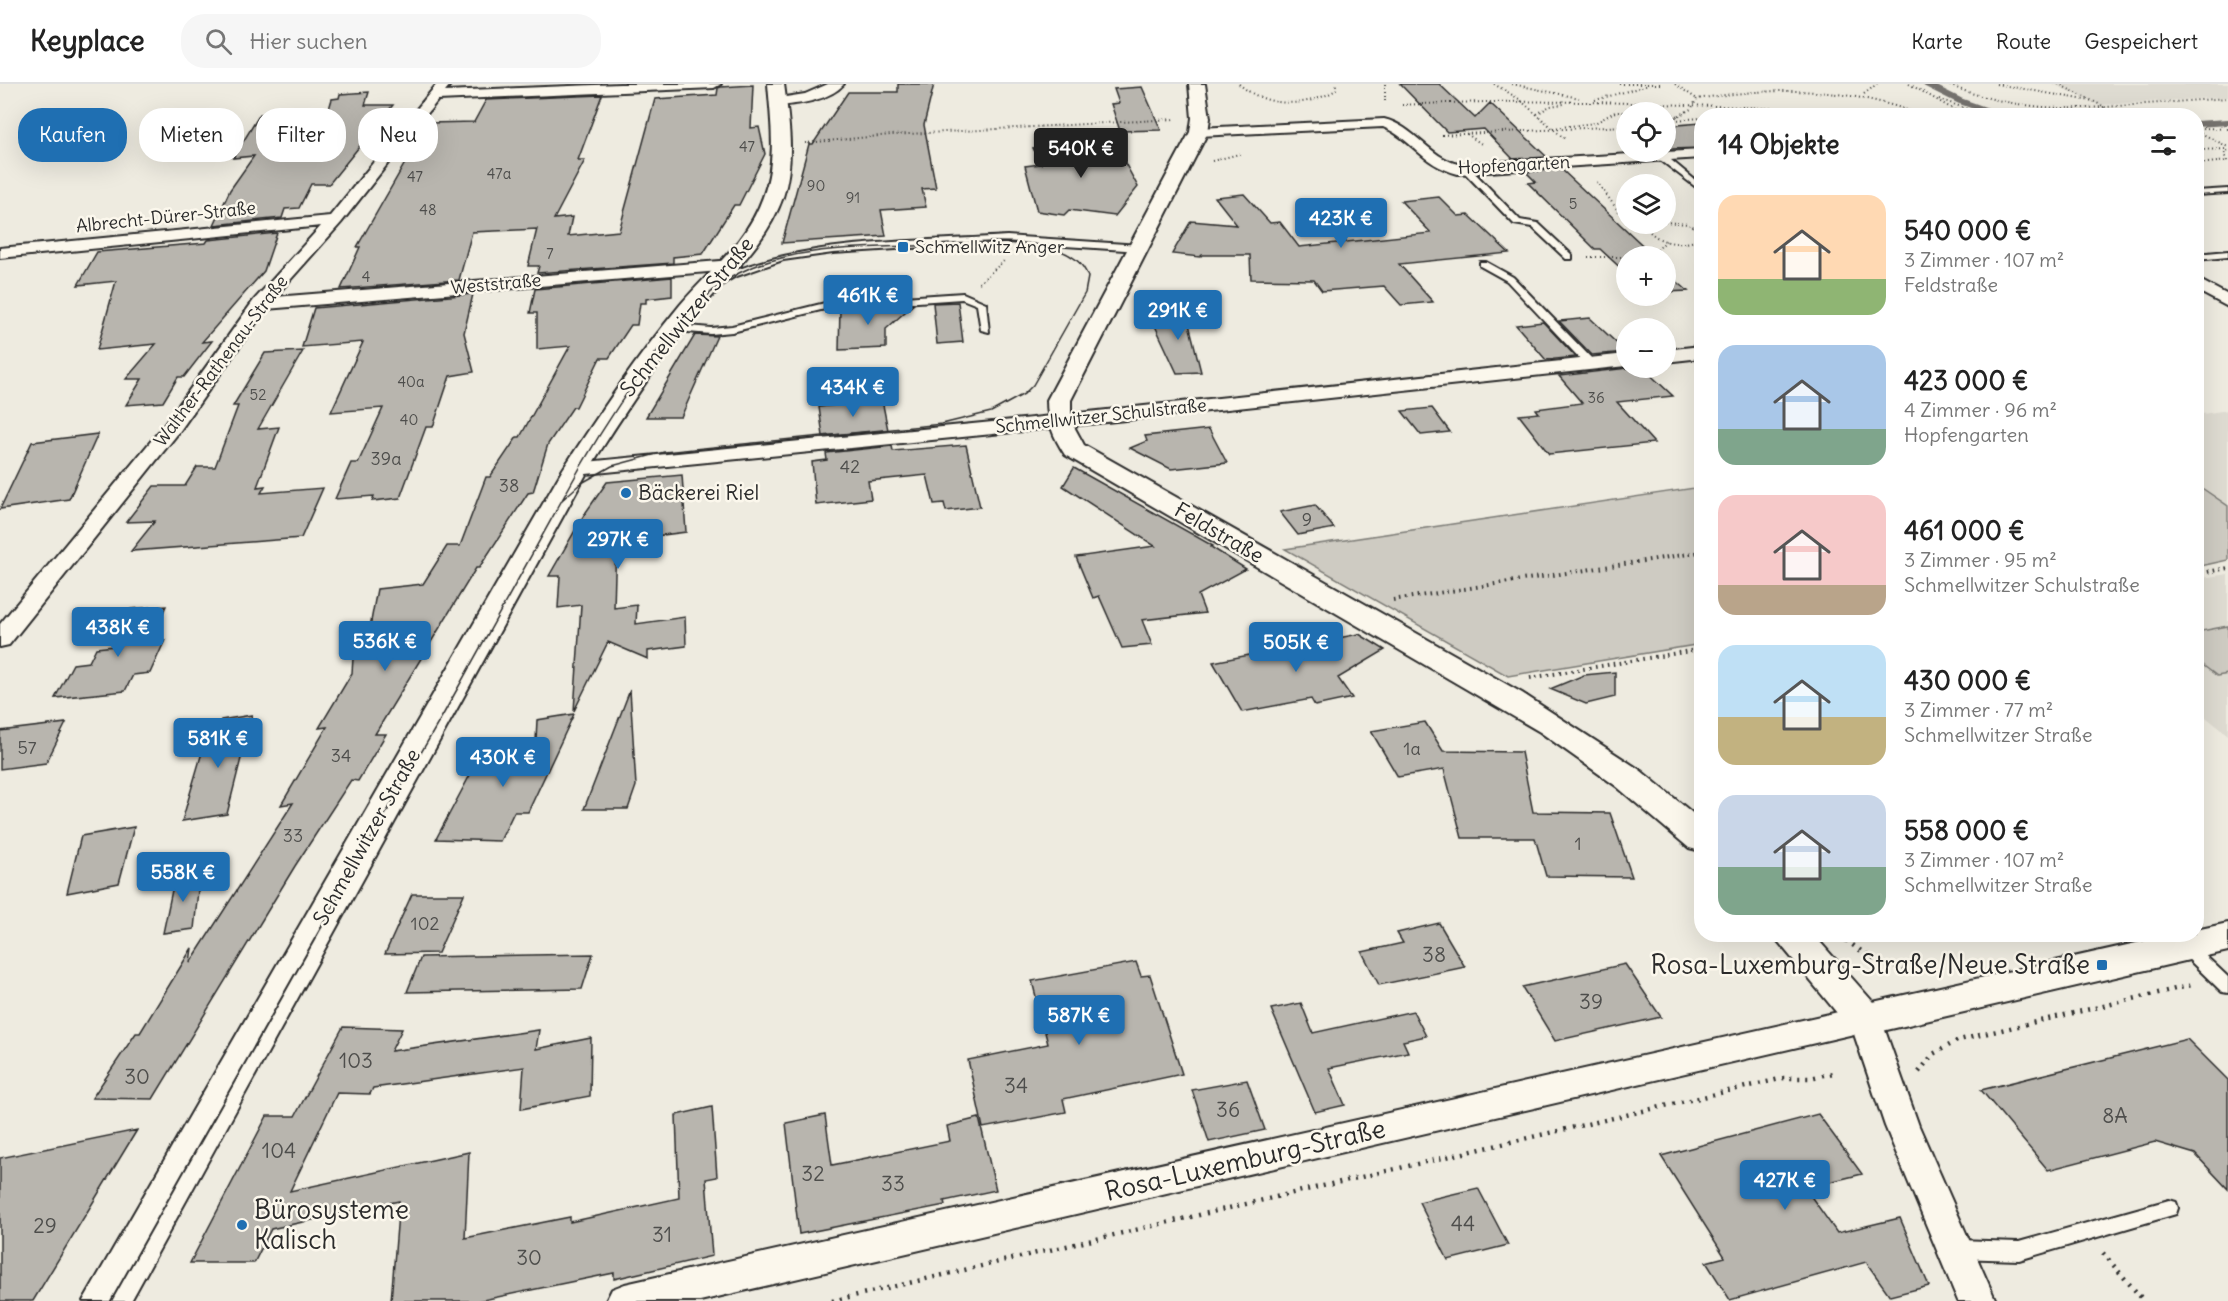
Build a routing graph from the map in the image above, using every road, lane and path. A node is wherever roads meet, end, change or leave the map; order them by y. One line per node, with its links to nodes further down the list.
1 (714, 84): 18 (street)
2 (837, 84): 20 (street, Schmellwitzer Straße)
3 (1197, 84): 51 (street)
4 (1239, 84): 5 (path)
5 (1336, 84)
6 (1494, 84): 23 (path)
7 (1512, 84): 27 (path)
8 (1619, 84): 16 (path)
9 (1660, 84): 16 (path)
10 (1675, 84): 24 (path)
11 (1877, 84): 21 (path)
12 (1909, 84): 22 (path)
13 (1946, 84): 36 (path)
14 (1996, 84): 28 (path)
15 (2058, 84): 28 (path)
16 (1649, 85): 27 (path)
17 (1745, 88): 24 (path)
18 (440, 90): 71 (street, Walther-Rathenau-Straße)
19 (1854, 91): 21 (path)
20 (777, 93): 54 (street, Schmellwitzer Straße)
21 (1864, 94): 33 (path)
22 (1929, 95): 34 (path); 35 (path)
23 (1519, 99): 26 (path); 30 (path); 39 (path)
24 (1697, 99): 29 (path)
25 (2227, 99): 31 (path)
26 (1562, 100): 27 (path); 39 (path)
27 (1593, 101): 29 (path)
28 (2094, 102): 31 (path)
29 (1694, 105): 32 (path); 41 (path)
30 (1396, 106)
31 (2105, 107): 37 (path)
32 (1776, 108)
33 (1902, 108)
34 (1951, 108)
35 (1965, 108)
36 (2034, 108)
37 (2088, 108)
38 (1616, 112): 47 (path)
39 (1537, 114): 47 (path)
40 (1676, 116): 41 (path)
41 (1679, 116): 43 (path)
42 (1185, 118): 54 (path)
43 (1676, 118)
44 (1694, 119): 45 (path)
45 (1676, 120)
46 (1616, 127): 47 (path)
47 (1552, 128): 52 (path); 62 (path)
48 (2204, 128): 49 (path)
49 (2228, 128)
50 (1230, 130): 51 (street, Hopfengarten); 61 (path); 65 (street, Hopfengarten)
51 (1199, 132): 78 (street)
52 (1437, 135)
53 (2204, 136): 55 (path)
54 (782, 144): 86 (street, Schmellwitzer Straße)
55 (2228, 149): 56 (path); 60 (path)
56 (2204, 150)
57 (1694, 155): 58 (street, Hopfengarten)
58 (1676, 156)
59 (1616, 160): 62 (street, Hopfengarten)
60 (2228, 161): 64 (path)
61 (1211, 162)
62 (1590, 162): 65 (street, Hopfengarten)
63 (1668, 162): 67 (lane)
64 (2204, 163)
65 (1467, 170): 83 (lane)
66 (1596, 182): 70 (path)
67 (1694, 183)
68 (2228, 191): 69 (lane)
69 (2204, 193)
70 (1616, 208)
71 (335, 220): 79 (street, Albrecht-Dürer-Straße); 91 (street, Walther-Rathenau-Straße)
72 (1676, 223): 73 (path)
73 (1694, 227)
74 (1652, 234): 75 (path)
75 (1666, 241): 76 (path); 77 (path)
76 (1694, 241)
77 (1661, 246)
78 (1140, 248): 87 (lane); 98 (street)
79 (0, 253)
80 (1013, 253): 89 (path)
81 (2228, 254): 82 (lane)
82 (2204, 256)
83 (1569, 257): 84 (path)
84 (1616, 257)
85 (1483, 264): 97 (lane)
86 (732, 265): 87 (street, Schmellwitzer Straße); 91 (street, Weststraße)
87 (710, 288): 92 (street, Schmellwitzer Straße)
88 (2204, 288): 90 (street)
89 (963, 296): 92 (lane); 93 (lane)
90 (2228, 302)
91 (260, 304): 104 (street, Walther-Rathenau-Straße)
92 (676, 327): 99 (street, Schmellwitzer Straße)
93 (986, 330)
94 (1694, 353): 95 (street)
95 (1676, 355)
96 (1616, 361): 97 (street, Schmellwitzer Schulstraße)
97 (1591, 364): 98 (street, Schmellwitzer Schulstraße)
98 (1059, 421): 99 (street, Schmellwitzer Schulstraße); 103 (street, Feldstraße)
99 (576, 469): 118 (street, Schmellwitzer Straße)
100 (1694, 553): 103 (path)
101 (2228, 568): 102 (path)
102 (2204, 572)
103 (1348, 607): 106 (street, Feldstraße)
104 (2, 635)
105 (1694, 651): 106 (path)
106 (1486, 685): 107 (street, Feldstraße)
107 (1694, 832)
108 (2228, 937): 110 (street)
109 (1797, 942): 112 (street)
110 (2185, 946): 111 (lane); 112 (street)
111 (2224, 983): 114 (path)
112 (1865, 1019): 117 (street); 119 (street, Rosa-Luxemburg-Straße)
113 (1833, 1073): 120 (path)
114 (1916, 1082)
115 (2169, 1208): 116 (lane)
116 (2086, 1232): 117 (lane); 122 (path)
117 (1955, 1249): 121 (street)
118 (106, 1301)
119 (625, 1301)
120 (832, 1301)
121 (1977, 1301)
122 (2144, 1301)

